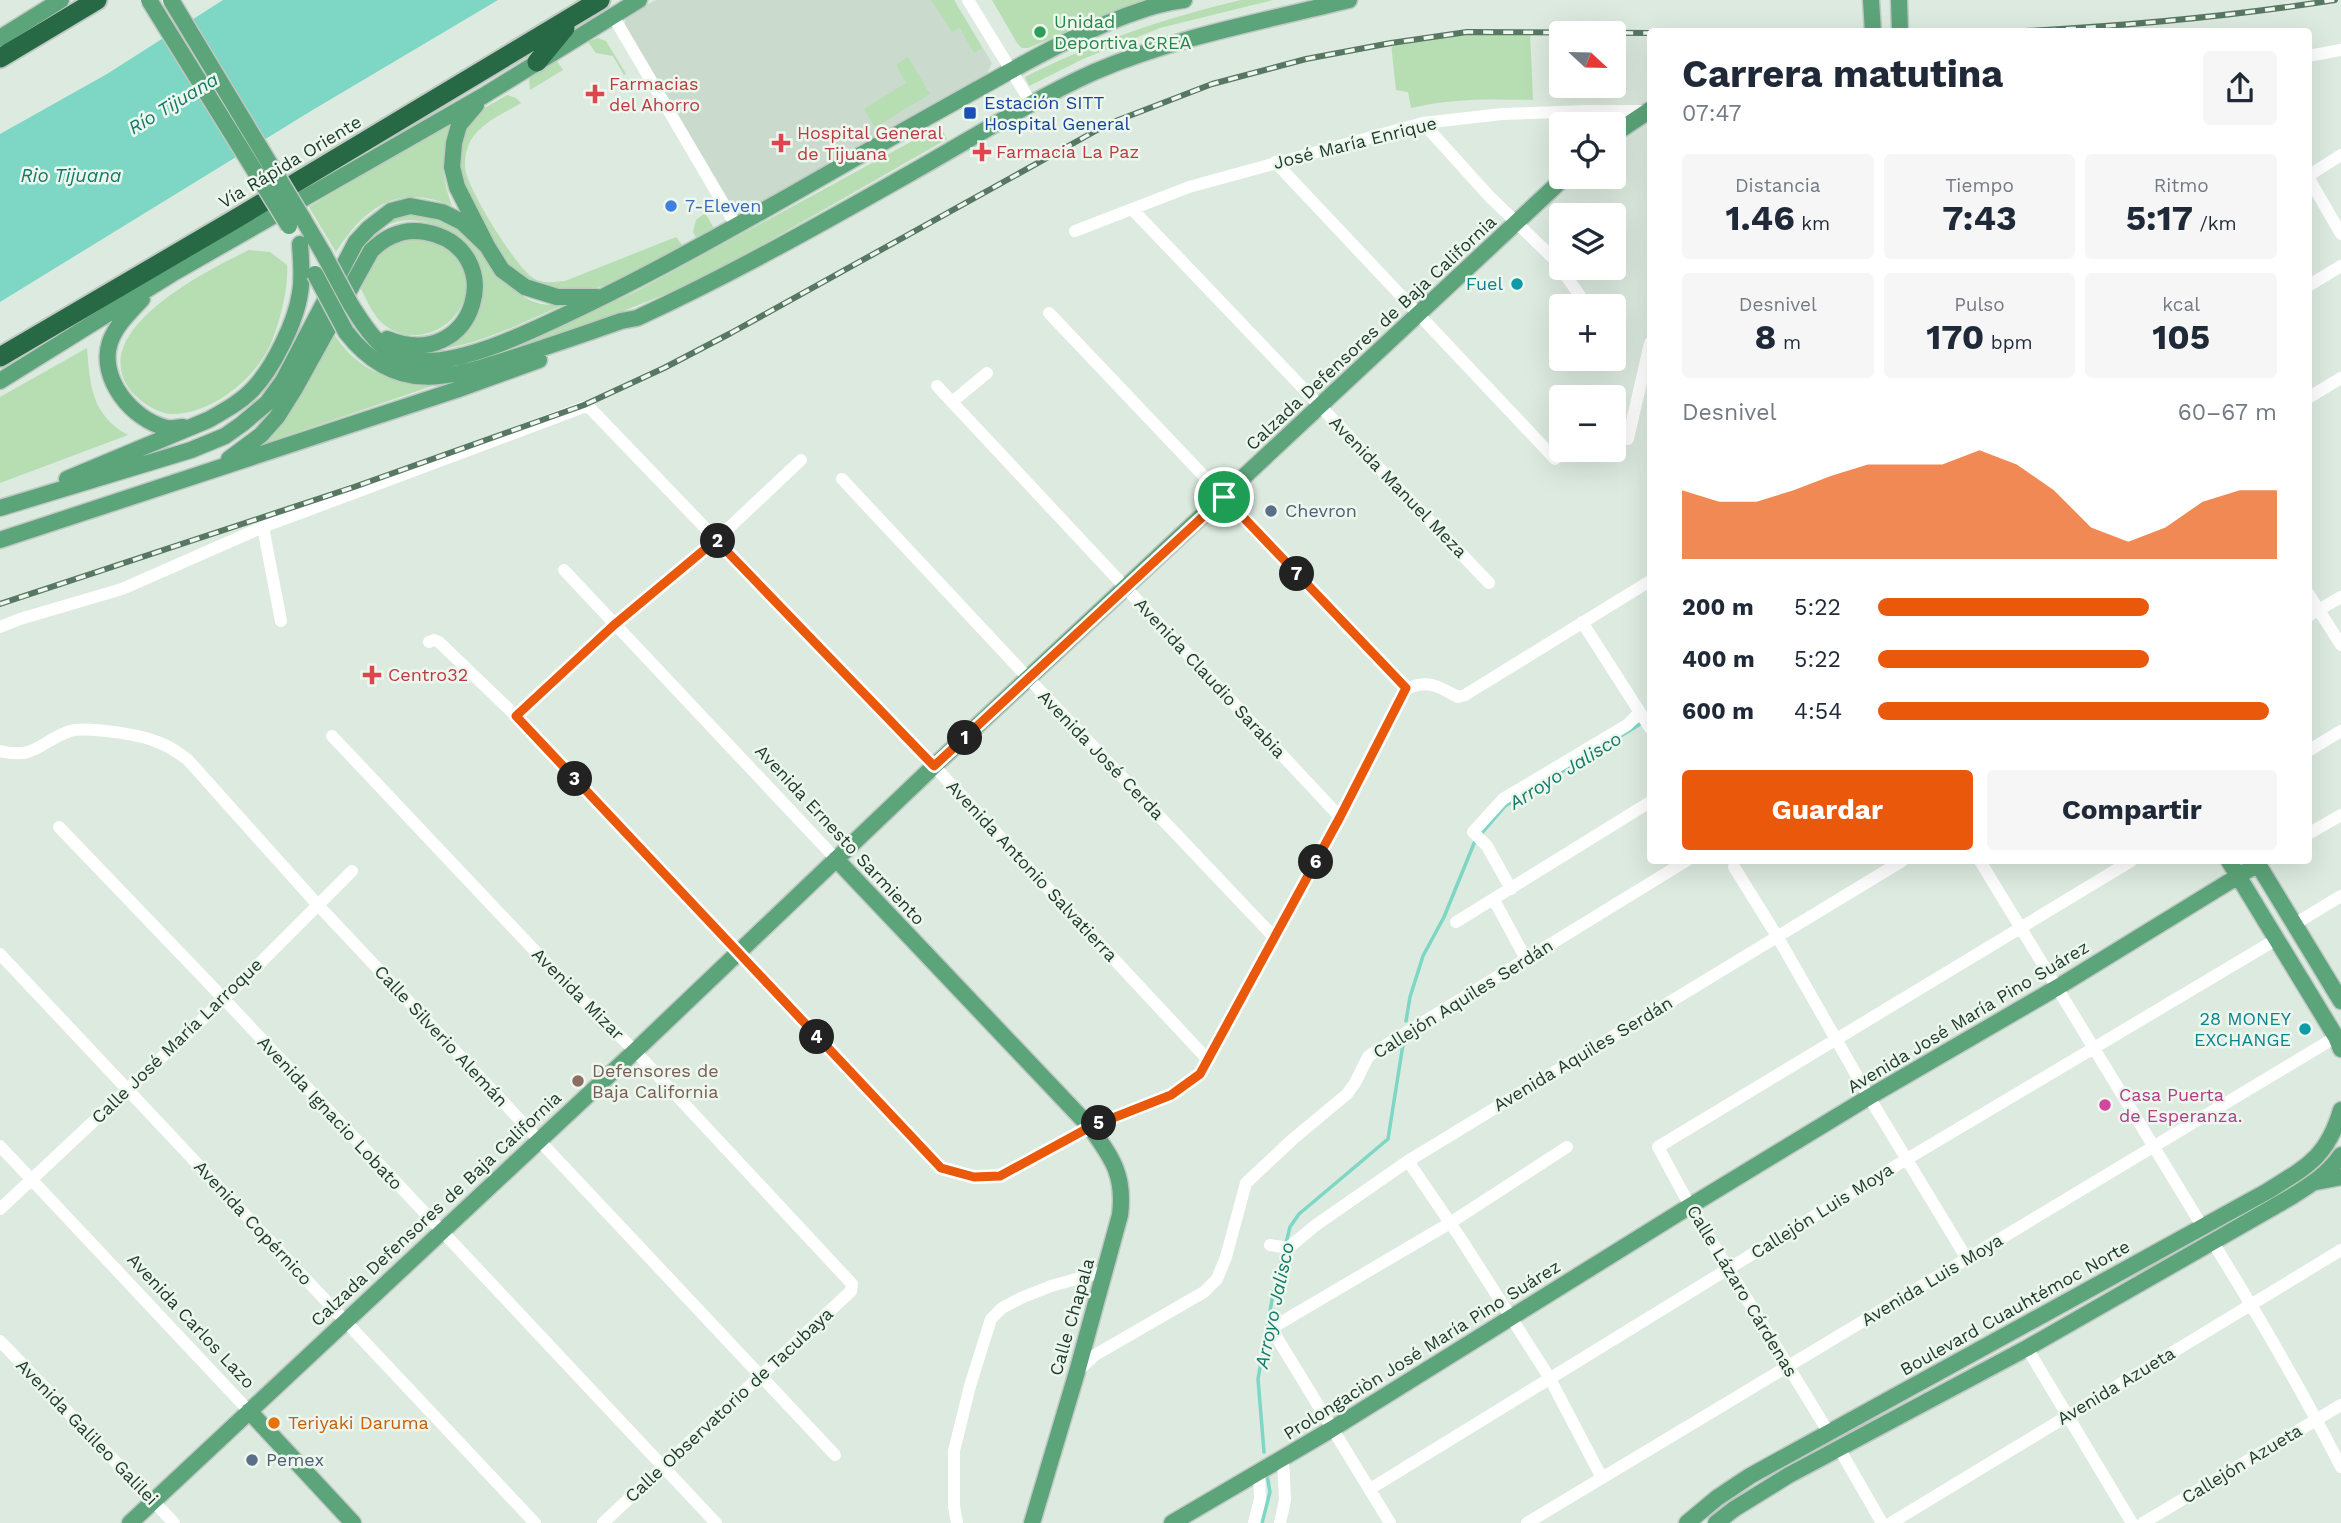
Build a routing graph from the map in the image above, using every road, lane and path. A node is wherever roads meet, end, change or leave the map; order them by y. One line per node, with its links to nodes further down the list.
1 (61, 0): 16 (main road)
2 (97, 0): 19 (highway)
3 (149, 0): 35 (main road, bridge)
4 (171, 0): 35 (main road, bridge)
5 (600, 0): 13 (highway, Vía Rápida Oriente)
6 (639, 0): 12 (main road)
7 (968, 0): 21 (street)
8 (1184, 0): 21 (main road)
9 (1349, 0): 23 (main road)
10 (1871, 0): 14 (main road)
11 (1899, 0): 15 (main road)
12 (613, 16): 20 (main road); 36 (street)
13 (573, 17): 20 (highway); 50 (highway, Vía Rápida Oriente)
14 (1873, 28)
15 (1900, 28)
16 (0, 38)
17 (2341, 50): 18 (street)
18 (2312, 55)
19 (0, 58)
20 (537, 62): 22 (main road)
21 (1011, 71): 23 (street); 36 (main road)
22 (483, 96): 40 (main road); 42 (main road)
23 (1031, 103): 48 (main road)
24 (1647, 110): 26 (street, José María Enrique)
25 (1647, 111): 27 (main road)
26 (1423, 123): 29 (street, José María Enrique); 34 (street)
27 (1626, 126)
28 (2341, 155): 30 (street)
29 (1275, 162): 33 (street, José María Enrique); 47 (street)
30 (2312, 173)
31 (2312, 183): 38 (street)
32 (1552, 189): 34 (main road, Calzada Defensores de Baja California)
33 (1132, 209): 37 (street, José María Enrique); 58 (street, Avenida Manuel Meza)
34 (1517, 222): 44 (street); 47 (main road, Calzada Defensores de Baja California)
35 (296, 223): 39 (main road); 49 (main road, bridge)
36 (737, 227): 45 (main road)
37 (1075, 231)
38 (2341, 234)
39 (300, 244): 48 (main road, bridge); 59 (main road)
40 (487, 246): 45 (main road); 65 (main road)
41 (2341, 266): 43 (street)
42 (175, 272): 54 (main road); 59 (main road)
43 (2312, 284)
44 (1579, 294)
45 (603, 297): 49 (main road)
46 (1049, 313): 66 (street)
47 (1419, 315): 58 (main road, Calzada Defensores de Baja California); 61 (street)
48 (637, 318): 63 (main road)
49 (360, 320): 63 (main road)
50 (0, 357)
51 (1647, 357): 60 (street)
52 (987, 373): 57 (street)
53 (2341, 378): 56 (street)
54 (0, 381)
55 (937, 386): 57 (street, Avenida Claudio Sarabia)
56 (2312, 396)
57 (953, 402): 74 (street, Avenida Claudio Sarabia)
58 (1321, 406): 66 (main road, Calzada Defensores de Baja California); 72 (street, Avenida Manuel Meza)
59 (193, 426): 65 (main road)
60 (1628, 439)
61 (1549, 453)
62 (801, 460): 70 (street)
63 (218, 467): 69 (main road)
64 (842, 479): 83 (street, Avenida José Cerda)
65 (41, 495): 67 (main road)
66 (1224, 497): 74 (main road, Calzada Defensores de Baja California); 84 (street)
67 (0, 508)
68 (263, 527): 70 (street, Avenida Antonio Salvatierra); 77 (street); 80 (street)
69 (0, 540)
70 (716, 540): 79 (street); 92 (street, Avenida Antonio Salvatierra)
71 (564, 570): 79 (street, Avenida Ernesto Sarmiento)
72 (1489, 583)
73 (1647, 584): 78 (street)
74 (1126, 588): 83 (main road, Calzada Defensores de Baja California); 95 (street, Avenida Claudio Sarabia)
75 (2341, 597): 76 (street)
76 (2314, 613): 82 (street)
77 (281, 621)
78 (1582, 622): 84 (street); 85 (street)
79 (614, 625): 86 (street); 98 (street, Avenida Ernesto Sarmiento)
80 (0, 627)
81 (429, 642): 86 (street)
82 (2341, 645)
83 (1028, 679): 92 (main road, Calzada Defensores de Baja California); 117 (street, Avenida José Cerda)
84 (1406, 688): 95 (street)
85 (1641, 713): 87 (street); 109 (street)
86 (516, 716): 119 (street)
87 (1647, 723)
88 (2341, 731): 90 (street)
89 (332, 736): 128 (street, Avenida Mizar)
90 (2312, 749)
91 (0, 751): 112 (street, Calle Silverio Alemán)
92 (934, 766): 98 (main road, Calzada Defensores de Baja California); 129 (street, Avenida Antonio Salvatierra)
93 (1647, 804): 109 (street)
94 (2341, 814): 97 (street)
95 (1340, 817): 117 (street)
96 (59, 827): 123 (street, Avenida Ignacio Lobato)
97 (2312, 832)
98 (836, 859): 119 (main road, Calzada Defensores de Baja California); 133 (main road, Avenida Ernesto Sarmiento)
99 (1681, 864): 121 (street, Callejón Aquiles Serdán)
100 (1897, 864): 116 (street, Avenida Aquiles Serdán)
101 (1982, 864): 115 (street)
102 (2126, 864): 115 (street)
103 (2231, 864): 108 (main road)
104 (2256, 864): 108 (main road, Avenida José María Pino Suárez)
105 (2260, 864): 114 (main road)
106 (1734, 867): 116 (street)
107 (352, 871): 112 (street, Calle José María Larroque)
108 (2239, 877): 118 (main road); 122 (main road, Avenida José María Pino Suárez)
109 (1511, 889): 111 (street)
110 (2341, 896): 114 (street)
111 (1494, 900): 113 (street); 121 (street)
112 (317, 904): 123 (street, Calle José María Larroque); 134 (street, Calle Silverio Alemán)
113 (1456, 922)
114 (2293, 925): 124 (main road)
115 (2021, 928): 122 (street); 125 (street)
116 (1777, 936): 125 (street); 140 (street, Avenida Aquiles Serdán)
117 (1275, 937): 129 (street)
118 (2277, 939): 126 (main road); 127 (street, Callejón Luis Moya)
119 (737, 953): 128 (main road, Calzada Defensores de Baja California); 133 (street)
120 (0, 954): 130 (street, Avenida Copérnico)
121 (1527, 959): 162 (street, Callejón Aquiles Serdán)
122 (2058, 987): 127 (street); 131 (main road, Avenida José María Pino Suárez)
123 (224, 999): 130 (street, Calle José María Larroque); 148 (street, Avenida Ignacio Lobato)
124 (2341, 1001)
125 (1835, 1040): 131 (street); 144 (street, Calle Lázaro Cárdenas)
126 (2339, 1043): 135 (street, Avenida Luis Moya)
127 (2093, 1047): 135 (street); 139 (street, Callejón Luis Moya)
128 (635, 1051): 134 (main road, Calzada Defensores de Baja California); 155 (street, Avenida Mizar)
129 (1208, 1060): 133 (street)
130 (127, 1089): 142 (street, Calle José María Larroque); 158 (street, Avenida Copérnico)
131 (1869, 1097): 139 (street); 144 (main road, Avenida José María Pino Suárez)
132 (2341, 1110): 147 (main road, Boulevard Cuauhtémoc Norte)
133 (1090, 1127): 154 (main road, Calle Chapala)
134 (538, 1140): 148 (main road, Calzada Defensores de Baja California); 163 (street, Calle Silverio Alemán)
135 (2155, 1145): 147 (street); 152 (street, Avenida Luis Moya)
136 (0, 1146): 142 (street, Avenida Carlos Lazo)
137 (1567, 1147): 146 (street)
138 (2341, 1155): 143 (main road)
139 (1907, 1159): 152 (street); 153 (street, Callejón Luis Moya)
140 (1408, 1161): 146 (street); 150 (street, Avenida Aquiles Serdán)
141 (2341, 1177): 143 (main road)
142 (32, 1180): 145 (street, Calle José María Larroque); 166 (street, Avenida Carlos Lazo)
143 (2316, 1182): 149 (main road)
144 (1690, 1206): 153 (street, Calle Lázaro Cárdenas); 157 (main road, Prolongaciòn José María Pino Suárez)
145 (0, 1209)
146 (1450, 1223): 157 (street); 169 (street)
147 (2202, 1226): 170 (main road, Boulevard Cuauhtémoc Norte)
148 (441, 1231): 158 (main road, Calzada Defensores de Baja California); 174 (street, Avenida Ignacio Lobato)
149 (2212, 1241): 156 (street); 160 (main road)
150 (1279, 1246)
151 (2341, 1250): 156 (street, Avenida Azueta)
152 (1968, 1259): 161 (street, Avenida Luis Moya)
153 (1729, 1268): 161 (street, Calle Lázaro Cárdenas); 164 (street, Callejón Luis Moya)
154 (1105, 1271): 162 (main road, Calle Chapala); 186 (street)
155 (852, 1284): 163 (street, Calle Observatorio de Tacubaya)
156 (2251, 1305): 167 (street, Avenida Azueta); 168 (street)
157 (1512, 1318): 164 (street); 169 (main road, Prolongaciòn José María Pino Suárez)
158 (345, 1321): 166 (main road, Calzada Defensores de Baja California); 183 (street, Avenida Copérnico)
159 (0, 1341): 179 (street, Avenida Galileo Galilei)
160 (2027, 1348): 167 (street); 171 (main road)
161 (1787, 1366): 170 (street, Calle Lázaro Cárdenas); 177 (street, Avenida Luis Moya)
162 (1077, 1372): 187 (main road, Calle Chapala)
163 (761, 1375): 172 (street, Calle Silverio Alemán); 174 (street, Calle Observatorio de Tacubaya)
164 (1549, 1377): 177 (street); 178 (street, Callejón Luis Moya)
165 (2341, 1405): 168 (street, Callejón Azueta)
166 (249, 1411): 179 (main road, Calzada Defensores de Baja California); 182 (main road, Avenida Carlos Lazo)
167 (2066, 1415): 196 (street, Avenida Azueta); 197 (street)
168 (2317, 1420): 175 (street); 198 (street, Callejón Azueta)
169 (1332, 1429): 173 (main road, Prolongaciòn José María Pino Suárez); 178 (street)
170 (1829, 1433): 193 (main road, Boulevard Cuauhtémoc Norte)
171 (1840, 1450): 194 (main road); 195 (street)
172 (835, 1455)
173 (1283, 1458): 176 (main road, Prolongaciòn José María Pino Suárez); 190 (street)
174 (663, 1467): 184 (street, Calle Observatorio de Tacubaya); 185 (street, Avenida Ignacio Lobato)
175 (2341, 1467)
176 (1259, 1471): 188 (main road, Prolongaciòn José María Pino Suárez); 189 (street)
177 (1602, 1478): 192 (street, Avenida Luis Moya)
178 (1370, 1489): 191 (street)
179 (153, 1501): 180 (main road, Calzada Defensores de Baja California); 181 (street, Avenida Galileo Galilei)
180 (130, 1523)
181 (174, 1523)
182 (353, 1523)
183 (535, 1523)
184 (603, 1523)
185 (716, 1523)
186 (957, 1523)
187 (1032, 1523)
188 (1172, 1523)
189 (1254, 1523)
190 (1279, 1523)
191 (1390, 1523)
192 (1527, 1523)
193 (1687, 1523)
194 (1716, 1523)
195 (1882, 1523)
196 (1891, 1523)
197 (2132, 1523)
198 (2143, 1523)

